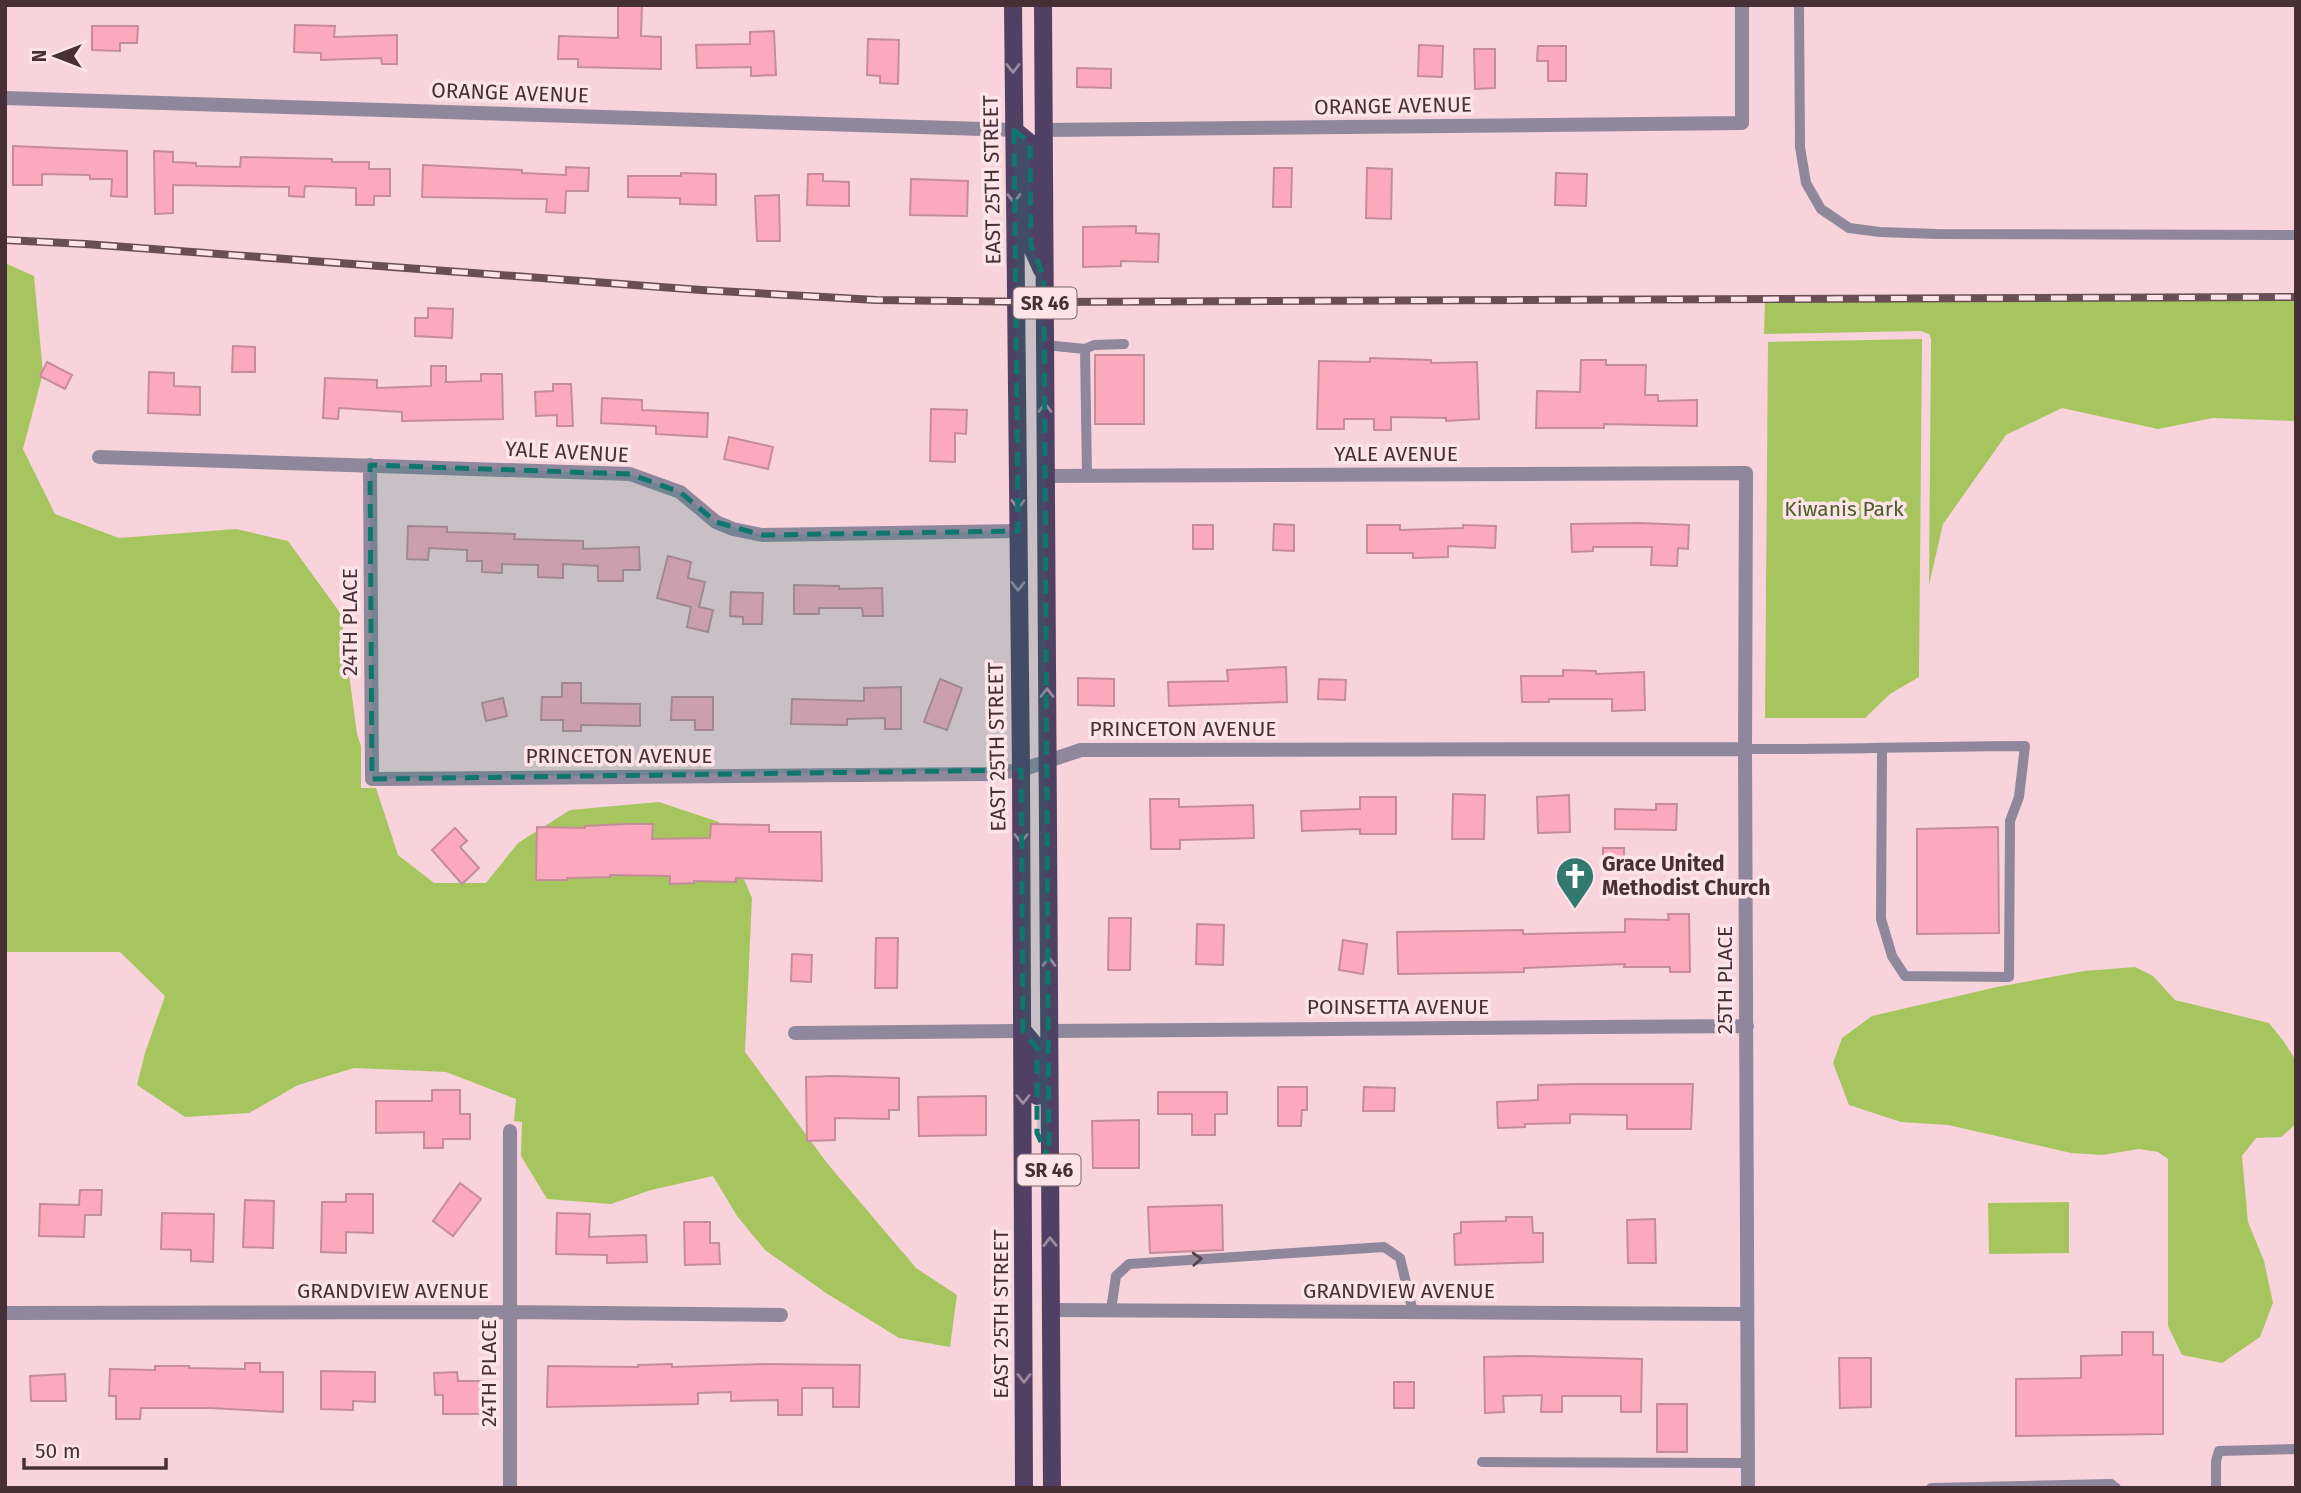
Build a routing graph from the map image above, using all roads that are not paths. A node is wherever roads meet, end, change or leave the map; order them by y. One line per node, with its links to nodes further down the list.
1 (1013, 5): 6 (main road, EAST 25TH STREET / SR 46, one-way to 6)
2 (1043, 5): 7 (main road, SR 46)
3 (1742, 5): 7 (street, ORANGE AVENUE)
4 (1799, 5): 8 (lane)
5 (5, 98): 6 (street, ORANGE AVENUE)
6 (1014, 130): 9 (main road); 18 (main road, EAST 25TH STREET / SR 46, one-way to 18)
7 (1044, 130): 9 (main road, SR 46)
8 (2296, 235)
9 (1044, 277): 11 (main road, SR 46)
10 (1124, 344): 12 (lane)
11 (1045, 345): 12 (lane); 17 (main road, SR 46, one-way to 11)
12 (1085, 349): 16 (lane)
13 (99, 457): 14 (street, YALE AVENUE)
14 (370, 465): 18 (street, YALE AVENUE); 23 (street, 24TH PLACE)
15 (1746, 472): 16 (street, YALE AVENUE); 19 (street, 25TH PLACE)
16 (1087, 476): 17 (street, YALE AVENUE)
17 (1046, 477): 21 (main road, SR 46, one-way to 17)
18 (1018, 531): 22 (main road, EAST 25TH STREET / SR 46, one-way to 22)
19 (1745, 749): 20 (lane); 21 (street, PRINCETON AVENUE); 24 (street, 25TH PLACE)
20 (1882, 750): 20 (lane)
21 (1048, 761): 22 (street, PRINCETON AVENUE); 26 (main road, SR 46, one-way to 21)
22 (1021, 770): 23 (street, PRINCETON AVENUE); 25 (main road, EAST 25TH STREET / SR 46, one-way to 25)
23 (372, 779)
24 (1747, 1026): 26 (street, POINSETTA AVENUE); 35 (street, 25TH PLACE)
25 (1023, 1031): 27 (street); 29 (main road); 41 (main road, EAST 25TH STREET / SR 46, one-way to 41)
26 (1049, 1031): 29 (main road, SR 46)
27 (795, 1033)
28 (510, 1131): 32 (street, 24TH PLACE)
29 (1049, 1159): 30 (main road, SR 46, one-way to 29)
30 (1051, 1310): 31 (street, GRANDVIEW AVENUE); 42 (main road, SR 46)
31 (1111, 1310): 33 (street, GRANDVIEW AVENUE); 33 (lane, one-way to 33)
32 (509, 1312): 34 (street, GRANDVIEW AVENUE); 36 (street, GRANDVIEW AVENUE); 40 (street, 24TH PLACE)
33 (1413, 1312): 35 (street, GRANDVIEW AVENUE)
34 (5, 1313)
35 (1747, 1314): 39 (street, 25TH PLACE)
36 (781, 1315)
37 (2296, 1449): 46 (lane)
38 (1482, 1462): 39 (lane)
39 (1748, 1463): 43 (street, 25TH PLACE)
40 (510, 1488)
41 (1024, 1488)
42 (1052, 1488)
43 (1748, 1488)
44 (1931, 1488): 45 (lane)
45 (2116, 1488)
46 (2216, 1488)

